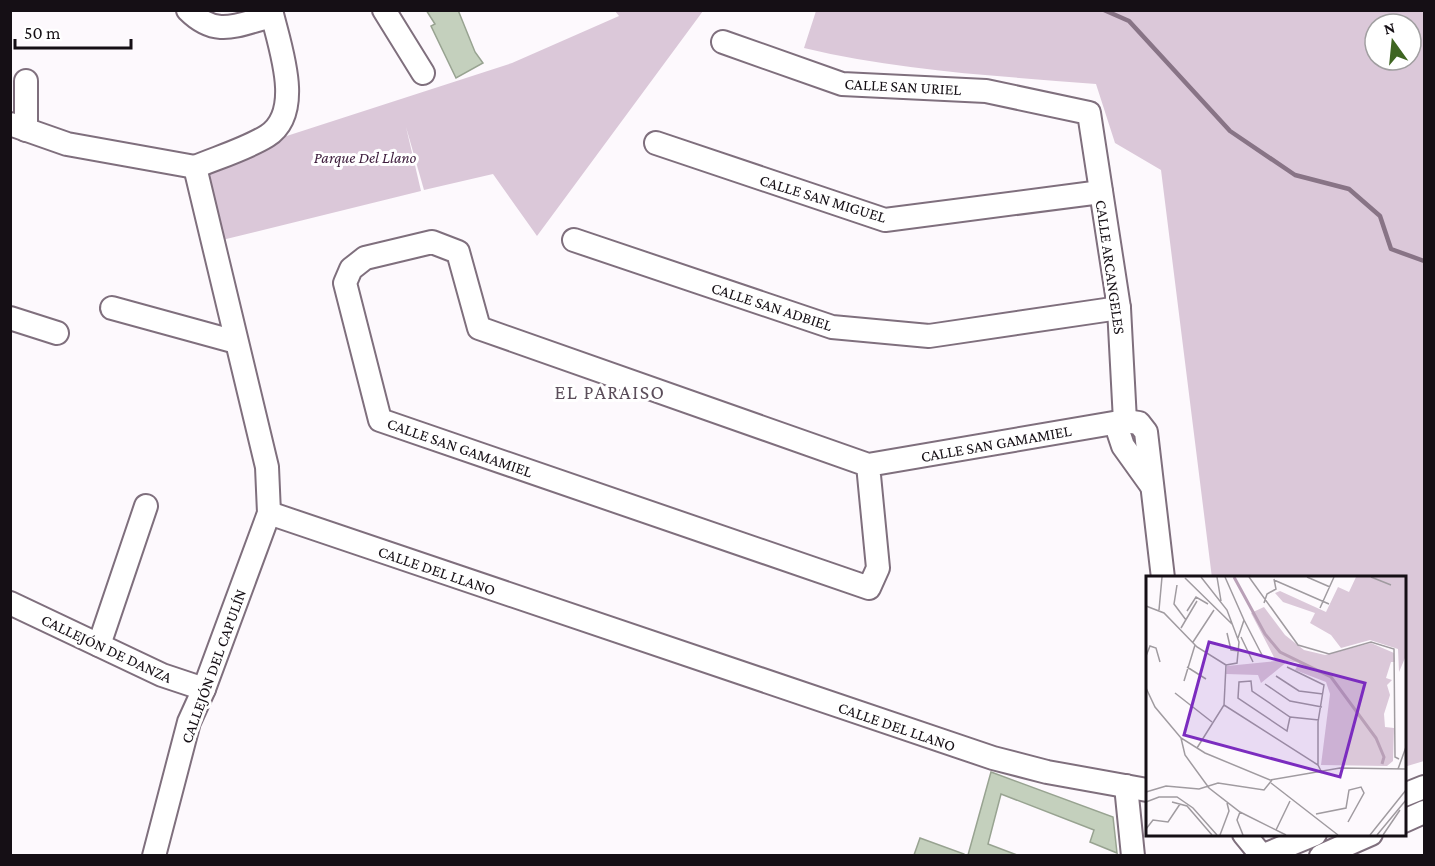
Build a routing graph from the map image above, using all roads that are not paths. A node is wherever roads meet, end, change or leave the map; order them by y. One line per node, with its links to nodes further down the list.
1 (188, 10): 3 (street)
2 (384, 10): 5 (street)
3 (272, 13): 10 (street)
4 (723, 42): 7 (street, CALLE SAN URIEL)
5 (423, 73)
6 (26, 81): 8 (street)
7 (1089, 113): 11 (street, CALLE ARCANGELES)
8 (18, 127): 10 (street)
9 (656, 144): 11 (street, CALLE SAN MIGUEL)
10 (195, 167): 17 (street)
11 (1101, 192): 14 (street, CALLE ARCANGELES)
12 (574, 240): 14 (street, CALLE SAN ADBIEL)
13 (112, 308): 17 (street)
14 (1119, 308): 18 (street, CALLE ARCANGELES)
15 (10, 318): 16 (street)
16 (57, 333)
17 (236, 342): 21 (street)
18 (1125, 421): 19 (street, CALLE SAN GAMAMIEL); 22 (street, CALLE ARCANGELES)
19 (868, 465): 19 (street, CALLE SAN GAMAMIEL)
20 (146, 507): 24 (street)
21 (269, 513): 25 (street, CALLEJÓN DEL CAPULÍN); 27 (street, CALLE DEL LLANO)
22 (1163, 576)
23 (10, 603): 24 (street, CALLEJÓN DE DANZA)
24 (99, 645): 25 (street, CALLEJÓN DE DANZA)
25 (204, 689): 34 (street, CALLEJÓN DEL CAPULÍN)
26 (1425, 787): 28 (street)
27 (1137, 788): 35 (street)
28 (1405, 795)
29 (1425, 812): 30 (street)
30 (1405, 821)
31 (1246, 836): 36 (street)
32 (1310, 836): 36 (street)
33 (1366, 836): 37 (street)
34 (154, 855)
35 (1133, 855)
36 (1262, 855)
37 (1321, 855)

